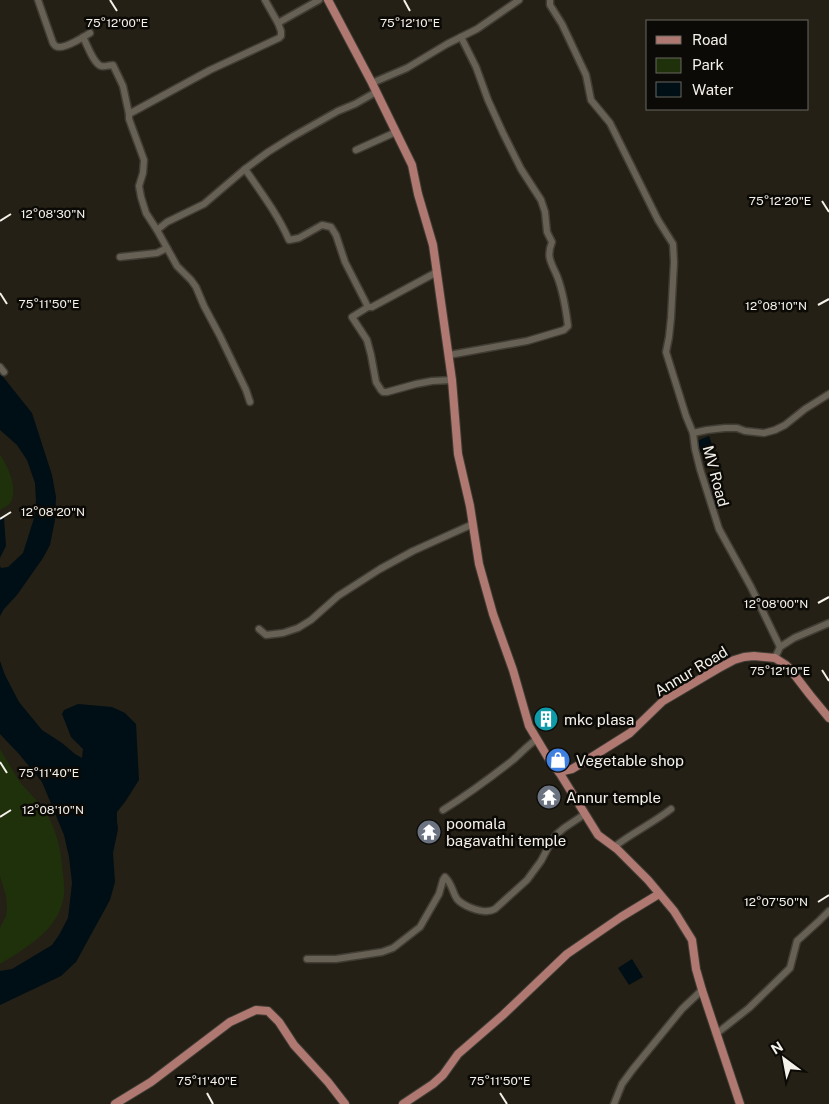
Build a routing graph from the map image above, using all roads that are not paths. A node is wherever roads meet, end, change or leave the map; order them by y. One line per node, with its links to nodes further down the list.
1 (38, 0): 9 (street)
2 (264, 0): 7 (street)
3 (319, 0): 7 (street)
4 (328, 0): 11 (main road)
5 (518, 0): 10 (street)
6 (550, 0): 26 (street)
7 (278, 23): 13 (street)
8 (90, 33): 9 (street)
9 (83, 37): 13 (street)
10 (461, 37): 11 (street); 22 (street)
11 (372, 83): 12 (main road)
12 (376, 92): 14 (main road); 16 (street)
13 (129, 114): 17 (street)
14 (396, 132): 15 (street); 20 (main road)
15 (356, 150)
16 (245, 169): 17 (street); 21 (street)
17 (157, 230): 18 (street)
18 (167, 248): 19 (street); 25 (street)
19 (120, 257)
20 (437, 272): 21 (street); 22 (main road)
21 (368, 307): 23 (street)
22 (449, 356): 23 (main road)
23 (452, 380): 27 (main road)
24 (829, 394): 26 (street, MV Road)
25 (250, 402)
26 (693, 432): 30 (street, MV Road)
27 (473, 524): 29 (street); 33 (main road)
28 (829, 623): 30 (street)
29 (259, 629)
30 (780, 647): 31 (street)
31 (775, 658): 32 (main road); 34 (main road, Annur Road)
32 (829, 718)
33 (537, 740): 34 (main road); 36 (street)
34 (559, 772): 37 (main road)
35 (671, 809): 38 (street)
36 (443, 810)
37 (585, 814): 38 (main road); 41 (street)
38 (614, 847): 39 (main road)
39 (660, 894): 42 (main road); 46 (main road)
40 (829, 911): 43 (street)
41 (307, 958)
42 (702, 990): 43 (main road); 47 (street)
43 (716, 1034): 48 (main road)
44 (115, 1104): 45 (main road)
45 (345, 1104)
46 (403, 1104)
47 (614, 1104)
48 (740, 1104)

